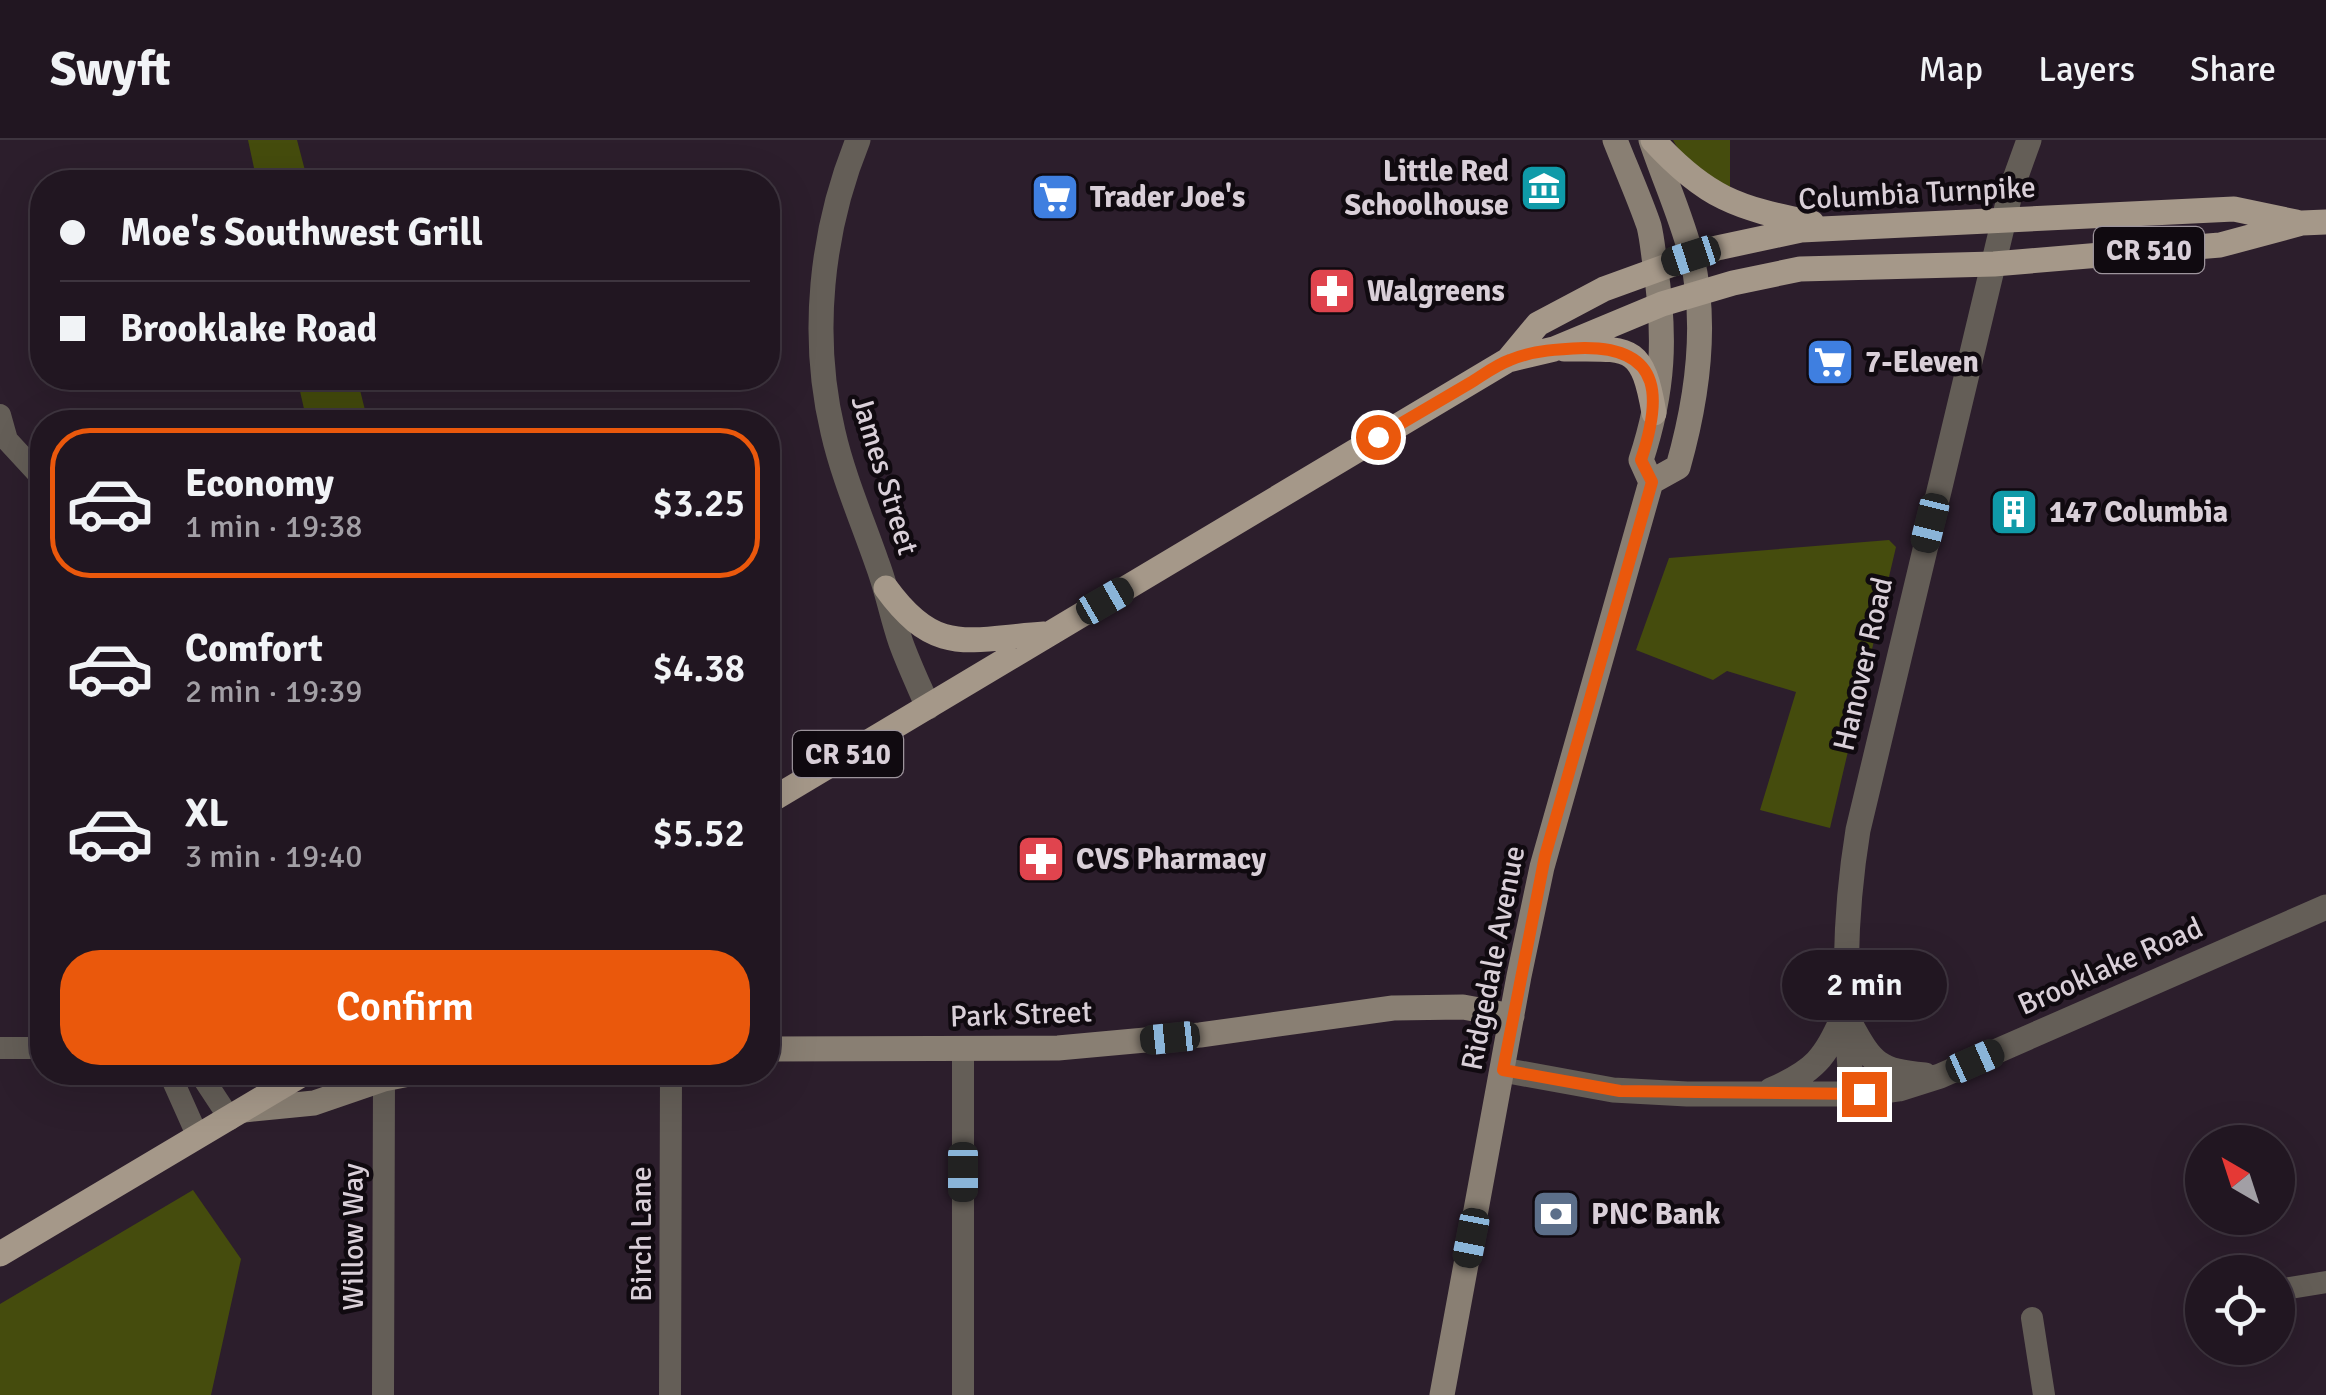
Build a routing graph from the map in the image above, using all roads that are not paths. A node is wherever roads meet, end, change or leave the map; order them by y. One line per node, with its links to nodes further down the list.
1 (858, 140): 20 (street, James Street)
2 (1615, 140): 10 (main road, Ridgedale Avenue)
3 (1652, 140): 7 (main road); 8 (main road, Ridgedale Avenue)
4 (2029, 140): 5 (street, Hanover Road)
5 (2004, 221): 6 (main road, Columbia Turnpike / CR 510); 7 (main road, Columbia Turnpike / CR 510); 9 (street, Hanover Road)
6 (2314, 222): 9 (main road, Columbia Turnpike / CR 510)
7 (1832, 227): 8 (main road, Columbia Turnpike / CR 510)
8 (1691, 256): 10 (main road, Columbia Turnpike / CR 510); 11 (main road, Ridgedale Avenue)
9 (1994, 264): 11 (main road, Columbia Turnpike / CR 510); 25 (street, Hanover Road)
10 (1656, 268): 12 (main road, Ridgedale Avenue); 14 (main road, Columbia Turnpike / CR 510)
11 (1698, 294): 12 (main road, Columbia Turnpike / CR 510); 19 (main road, Ridgedale Avenue)
12 (1662, 304): 13 (main road, Columbia Turnpike / CR 510); 15 (main road, Ridgedale Avenue)
13 (1554, 349): 14 (main road, Columbia Turnpike / CR 510); 15 (main road)
14 (1508, 360): 21 (main road, Columbia Turnpike / CR 510)
15 (1654, 413): 19 (main road, Ridgedale Avenue)
16 (0, 415): 17 (street)
17 (4, 438): 18 (street)
18 (30, 465)
19 (1652, 482): 26 (main road, Ridgedale Avenue)
20 (886, 588): 21 (main road); 22 (street, James Street)
21 (1049, 634): 22 (main road, Columbia Turnpike / CR 510)
22 (928, 707): 23 (main road, Columbia Turnpike / CR 510)
23 (780, 795)
24 (2326, 907): 32 (street, Brooklake Road)
25 (1844, 1014): 32 (street); 39 (street, Hanover Road); 40 (street)
26 (1512, 1016): 30 (main road, Park Street); 31 (main road, Ridgedale Avenue)
27 (0, 1048): 28 (street)
28 (30, 1048)
29 (780, 1049): 30 (main road, Park Street)
30 (963, 1049): 49 (street)
31 (1503, 1070): 40 (street, Brooklake Road); 50 (main road, Ridgedale Avenue)
32 (1940, 1076): 39 (street, Brooklake Road)
33 (175, 1085): 42 (street)
34 (211, 1085): 41 (street)
35 (285, 1085): 41 (main road)
36 (362, 1085): 41 (main road)
37 (386, 1085): 47 (street, Willow Way)
38 (671, 1085): 48 (street, Birch Lane)
39 (1852, 1094): 40 (street, Brooklake Road)
40 (1761, 1095)
41 (237, 1114): 42 (main road)
42 (198, 1137): 43 (main road)
43 (0, 1254)
44 (2326, 1282): 45 (street)
45 (2295, 1287)
46 (2032, 1318): 51 (street)
47 (383, 1395)
48 (670, 1395)
49 (963, 1395)
50 (1442, 1395)
51 (2044, 1395)

